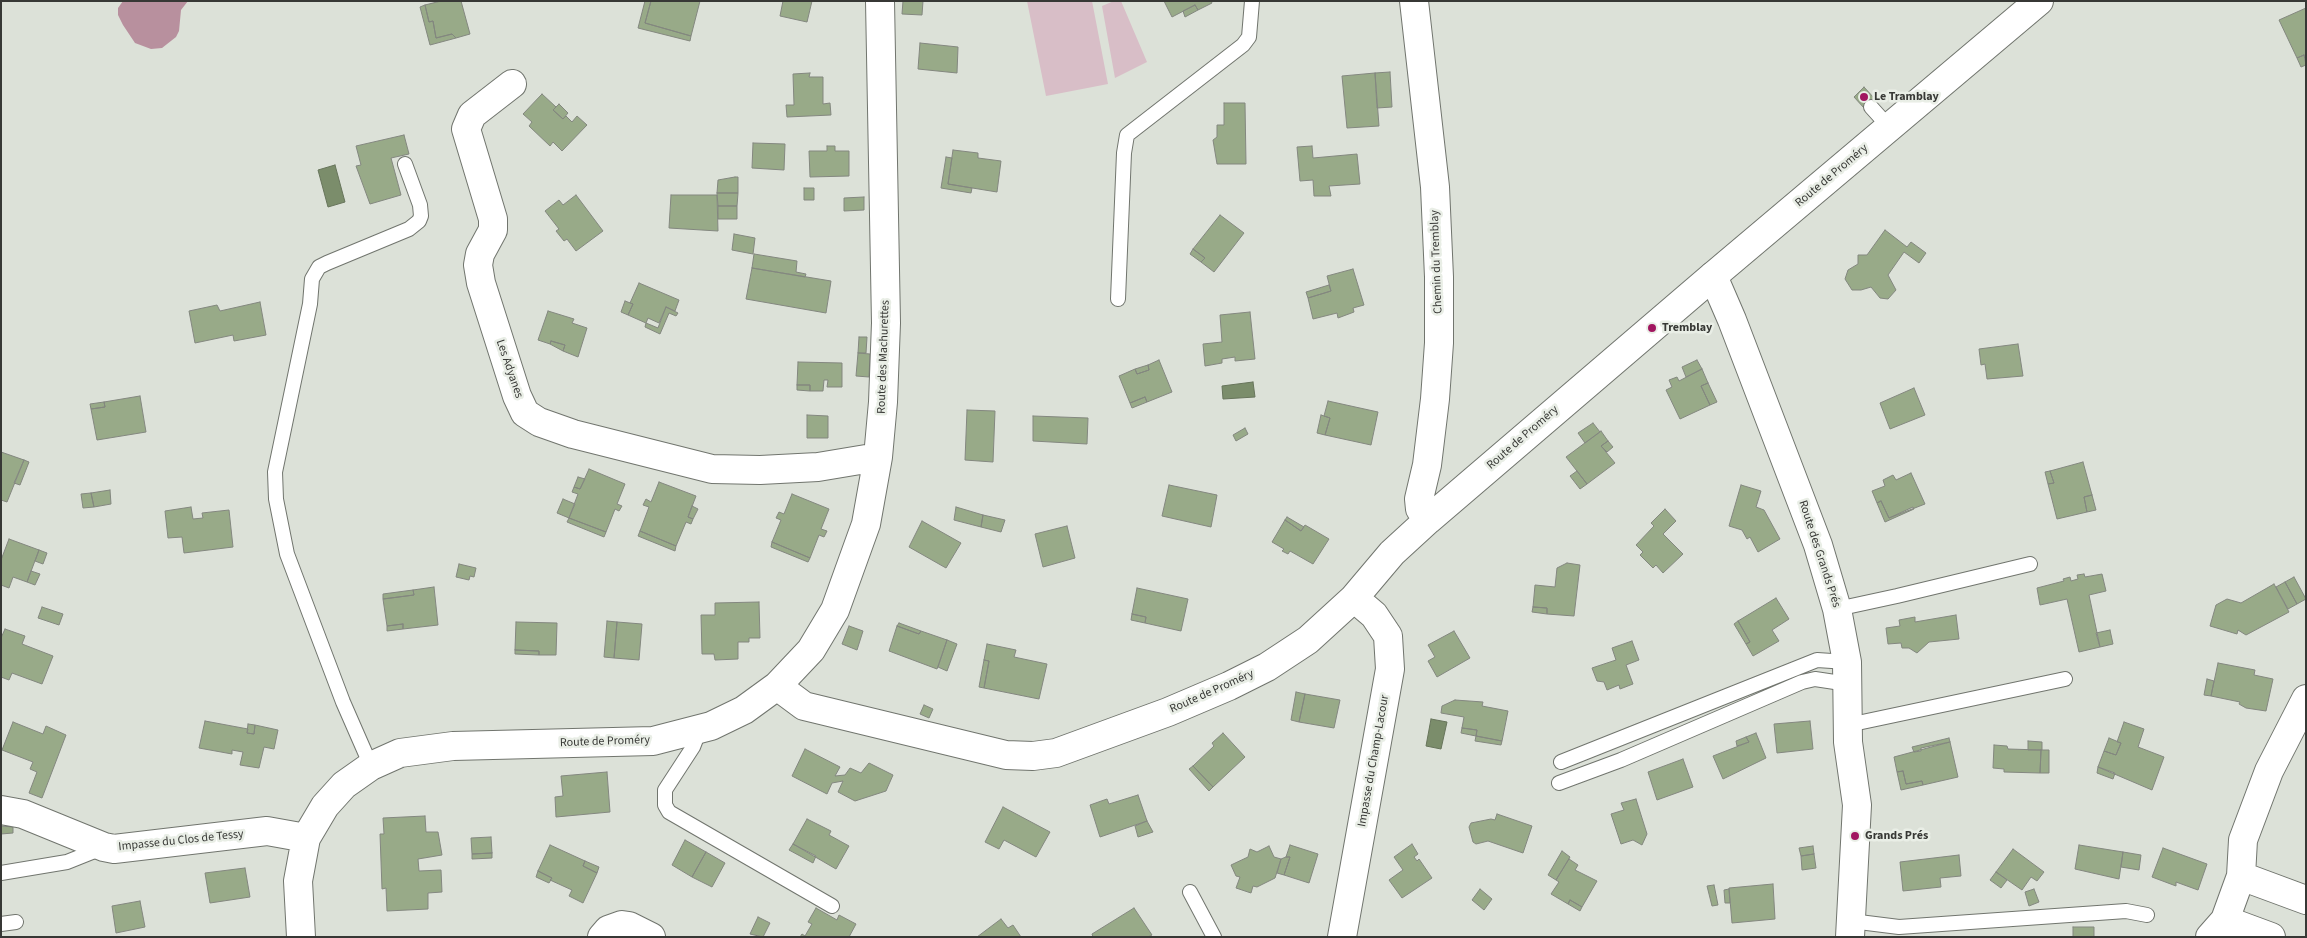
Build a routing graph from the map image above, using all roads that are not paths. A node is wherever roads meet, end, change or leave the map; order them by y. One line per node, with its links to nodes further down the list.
1 (880, 1): 11 (street, Route des Machurettes)
2 (1252, 1): 10 (lane)
3 (1414, 1): 12 (street, Chemin du Tremblay)
4 (2039, 1): 7 (street, Route de Proméry)
5 (512, 84): 11 (street, Les Adyanes)
6 (1871, 107): 7 (lane)
7 (1888, 127): 9 (street, Route de Proméry)
8 (405, 164): 23 (lane)
9 (1713, 276): 12 (street, Route de Proméry); 15 (street, Route des Grands Prés)
10 (1118, 300)
11 (878, 457): 18 (street, Route des Machurettes)
12 (1428, 520): 14 (street, Route de Proméry)
13 (2030, 564): 15 (lane)
14 (1354, 598): 18 (street, Route de Proméry); 42 (street, Impasse du Champ-Lacour)
15 (1837, 609): 16 (street, Route des Grands Prés)
16 (1847, 673): 20 (street, Route des Grands Prés); 22 (lane); 24 (lane)
17 (2065, 679): 20 (lane)
18 (778, 686): 21 (street, Route de Proméry)
19 (2306, 699): 29 (street)
20 (1848, 725): 37 (street, Route des Grands Prés)
21 (700, 729): 23 (street, Route de Proméry); 32 (lane)
22 (1561, 762)
23 (371, 766): 26 (street, Route de Proméry)
24 (1559, 783)
25 (1, 810): 27 (street, Impasse du Clos de Tessy)
26 (306, 838): 27 (street, Impasse du Clos de Tessy); 38 (street, Route de Proméry)
27 (104, 847): 28 (lane)
28 (1, 873)
29 (2241, 876): 31 (street); 36 (street)
30 (1190, 892): 41 (lane)
31 (2306, 900)
32 (832, 906)
33 (2147, 914): 37 (lane)
34 (16, 922): 35 (lane)
35 (1, 924)
36 (2217, 928): 43 (street)
37 (1851, 929)
38 (301, 937)
39 (602, 937): 40 (street)
40 (651, 937)
41 (1214, 937)
42 (1342, 937)
43 (2271, 937)

